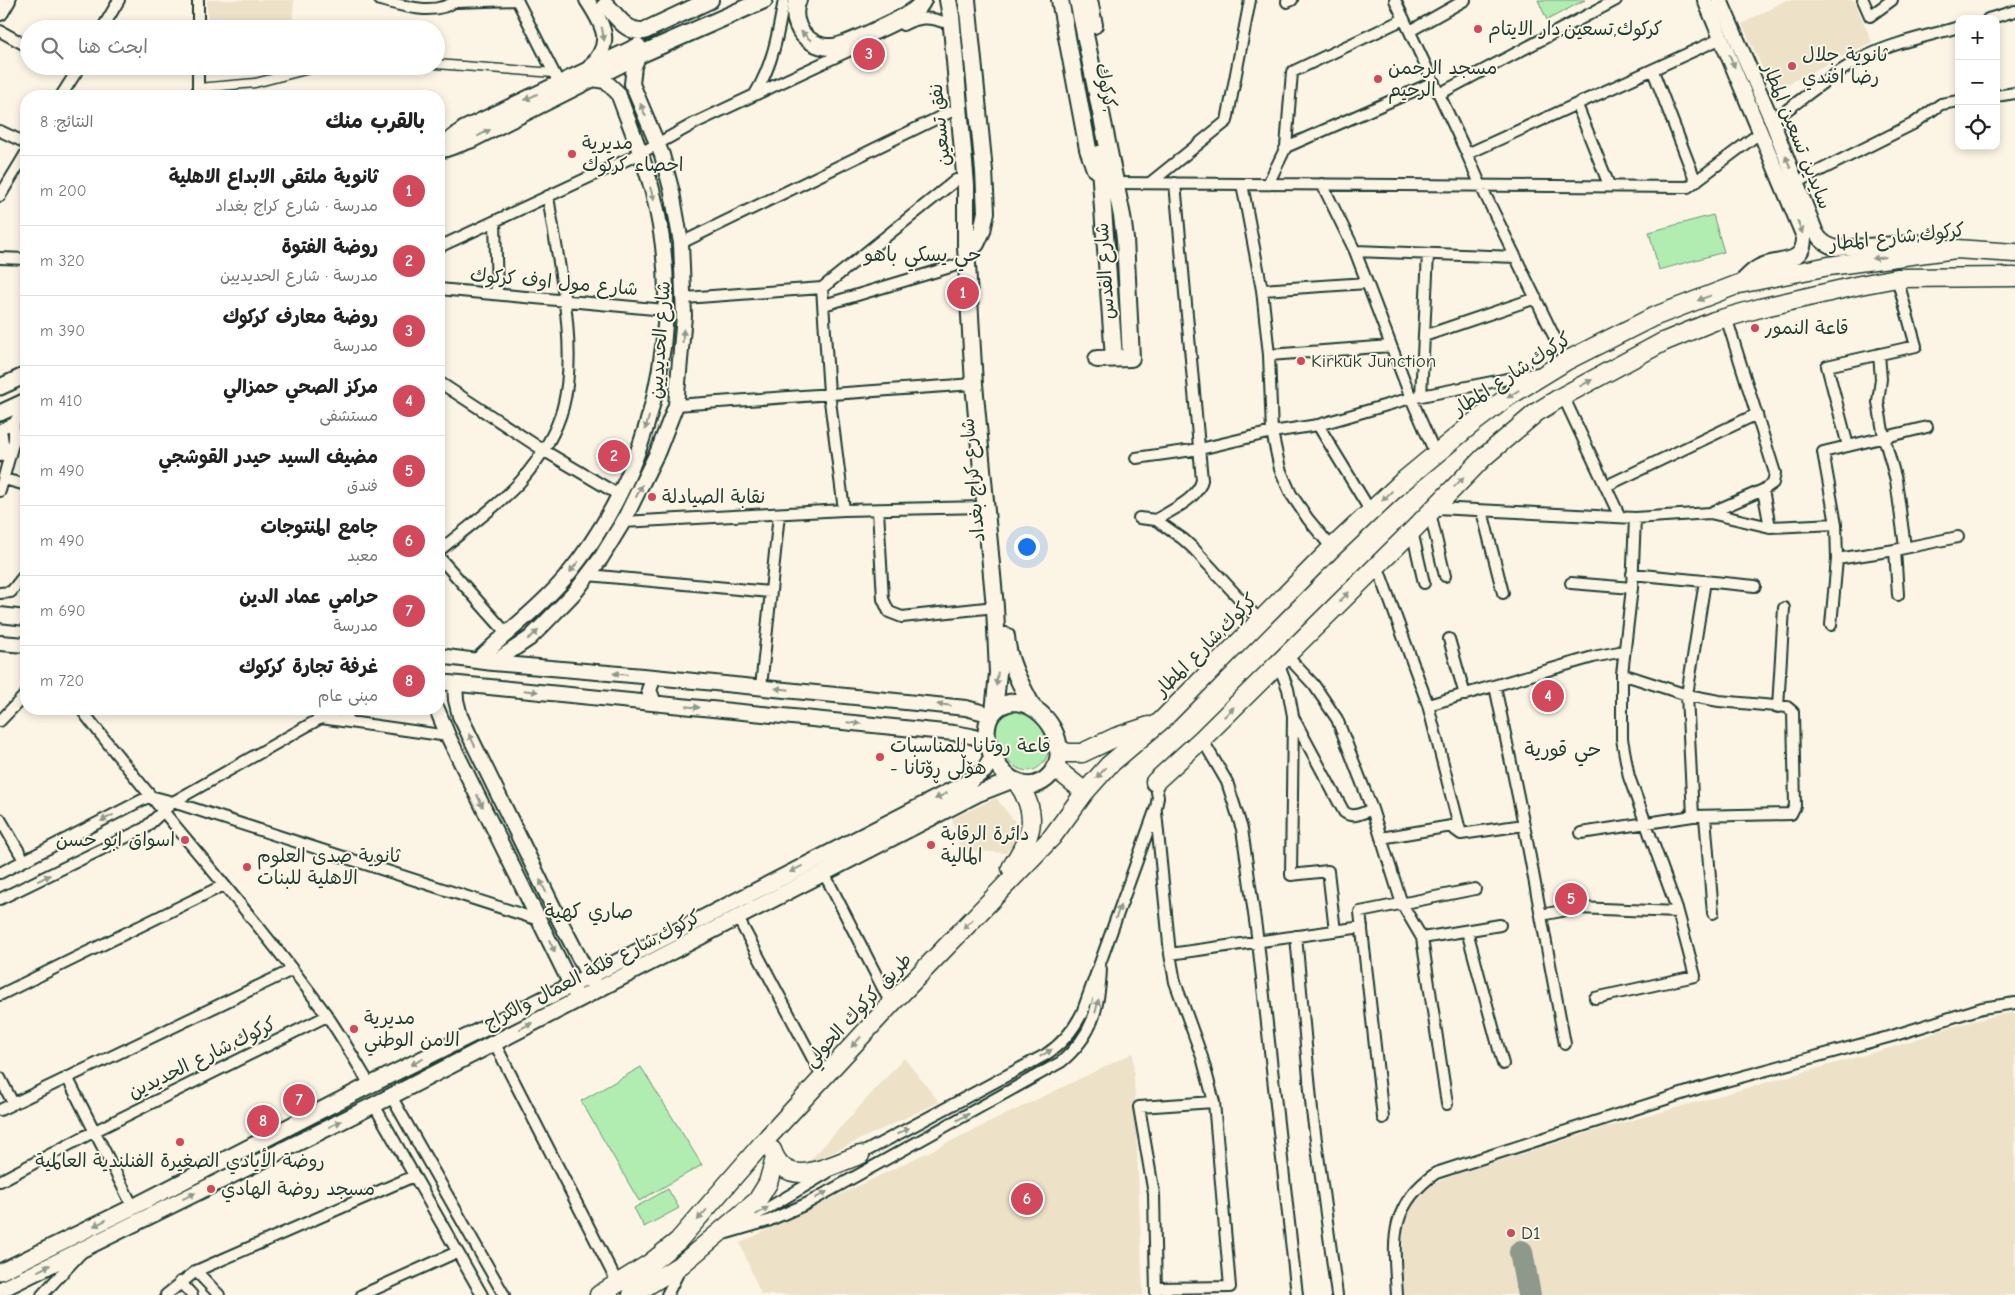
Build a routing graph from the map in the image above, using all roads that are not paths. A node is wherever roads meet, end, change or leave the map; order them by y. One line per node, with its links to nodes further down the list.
1 (7, 0): 32 (main road)
2 (120, 0): 35 (street)
3 (198, 0): 36 (street)
4 (380, 0): 28 (street)
5 (587, 0): 46 (street, one-way to 46)
6 (710, 0): 30 (main road)
7 (741, 0): 43 (main road)
8 (764, 0): 43 (main road)
9 (784, 0): 57 (street)
10 (798, 0): 11 (main road, one-way to 10)
11 (923, 0)
12 (938, 0): 37 (main road)
13 (948, 0): 91 (main road, نفق تسعين)
14 (958, 0): 91 (main road, نفق تسعين)
15 (967, 0): 91 (main road)
16 (1060, 0): 76 (main road)
17 (1068, 0): 76 (main road, كركوك,)
18 (1078, 0): 76 (main road)
19 (1089, 0): 76 (main road)
20 (1250, 0): 77 (street)
21 (1395, 0): 34 (street)
22 (1465, 0): 40 (street)
23 (1616, 0): 56 (street)
24 (1705, 0): 41 (street, سايدين تسعين المطار)
25 (1720, 0): 62 (street, سايدين تسعين المطار)
26 (1863, 0): 27 (street)
27 (1892, 0)
28 (456, 1): 50 (street)
29 (604, 2): 30 (main road); 43 (street)
30 (687, 5)
31 (2015, 11): 33 (street)
32 (0, 12)
33 (2000, 15)
34 (1404, 19): 40 (street); 68 (street)
35 (108, 20)
36 (198, 20)
37 (943, 22): 57 (street); 61 (main road)
38 (1955, 28): 62 (street)
39 (0, 31): 42 (street)
40 (1410, 31): 51 (street)
41 (1722, 38): 45 (street); 64 (street, سايدين تسعين المطار, one-way to 64)
42 (20, 42)
43 (642, 49): 46 (main road); 66 (street, شارع الحديديين, one-way to 43)
44 (445, 65): 50 (street)
45 (1653, 71): 60 (street); 74 (street)
46 (592, 73): 50 (main road); 69 (main road, one-way to 46); 70 (street, شارع الحديديين)
47 (75, 75): 52 (street)
48 (198, 75): 53 (street)
49 (282, 75): 54 (street)
50 (556, 78): 67 (main road, one-way to 67)
51 (1434, 82): 56 (street); 68 (street)
52 (65, 90)
53 (198, 90)
54 (211, 90)
55 (2015, 93): 58 (street)
56 (1439, 94): 71 (street)
57 (754, 95): 66 (street)
58 (2000, 95)
59 (1955, 102): 75 (street)
60 (1577, 105): 71 (street); 83 (street)
61 (950, 112): 73 (main road); 88 (street)
62 (1772, 121): 75 (street, سايدين تسعين المطار, one-way to 62)
63 (0, 131): 65 (street)
64 (1761, 132): 74 (street); 86 (street, سايدين تسعين المطار)
65 (20, 140)
66 (657, 144): 70 (street); 88 (street, شارع الحديديين)
67 (445, 145)
68 (1286, 147): 80 (street)
69 (445, 148)
70 (639, 154): 85 (street); 110 (street, شارع الحديديين, one-way to 110)
71 (1468, 154): 82 (street)
72 (20, 163): 84 (street)
73 (956, 180): 91 (main road); 102 (street)
74 (1696, 182): 83 (street)
75 (1796, 182): 86 (street, سايدين تسعين المطار)
76 (1108, 183): 77 (street); 120 (main road, شارع القدس); 120 (main road, شارع القدس)
77 (1150, 183): 78 (street)
78 (1175, 183): 79 (street); 144 (street)
79 (1242, 184): 80 (street); 104 (street)
80 (1268, 184): 81 (street)
81 (1322, 184): 82 (street); 92 (street)
82 (1481, 186): 83 (street); 95 (street)
83 (1609, 186)
84 (0, 196)
85 (548, 196): 87 (street); 108 (street)
86 (1797, 202): 90 (street, سايدين تسعين المطار); 101 (street, سايدين تسعين المطار, one-way to 101)
87 (495, 221): 89 (street); 105 (street)
88 (681, 243): 106 (street, شارع الحديديين)
89 (445, 244)
90 (1956, 249): 93 (highway, كركوك,شارع المطار); 101 (highway, كركوك,شارع المطار, one-way to 101)
91 (969, 251): 109 (street); 125 (main road, شارع كراج بغداد); 218 (main road, شارع كراج بغداد)
92 (1355, 251): 94 (street); 100 (street)
93 (2015, 253)
94 (1428, 254): 95 (street); 113 (street)
95 (1516, 257): 107 (street)
96 (0, 258): 97 (street)
97 (20, 259)
98 (2015, 277): 99 (highway)
99 (1898, 278): 111 (highway); 117 (street)
100 (1367, 283): 104 (street); 116 (street)
101 (1739, 284): 112 (highway, كركوك,شارع المطار, one-way to 112)
102 (822, 288): 106 (street); 109 (street)
103 (445, 290): 105 (street, شارع مول اوف كركوك)
104 (1262, 290): 118 (street)
105 (497, 294): 108 (street, شارع مول اوف كركوك)
106 (685, 298): 132 (street, شارع الحديديين, one-way to 106)
107 (1536, 298): 113 (street); 121 (street)
108 (563, 300): 110 (street, شارع مول اوف كركوك); 145 (street)
109 (824, 305): 128 (street)
110 (666, 310): 142 (street, شارع الحديديين, one-way to 142)
111 (1726, 316): 115 (highway); 135 (street)
112 (1653, 317): 114 (highway, كركوك,شارع المطار); 115 (highway)
113 (1424, 336): 130 (street)
114 (1609, 339): 121 (highway, كركوك,شارع المطار); 122 (highway)
115 (1663, 342): 122 (highway)
116 (1391, 346): 118 (street); 130 (street)
117 (1879, 354): 141 (street); 143 (street)
118 (1269, 355): 140 (street)
119 (1097, 358): 120 (main road)
120 (1114, 358)
121 (1566, 361): 123 (highway, كركوك,شارع المطار)
122 (1620, 365): 129 (highway, one-way to 122)
123 (1549, 371): 130 (street); 147 (highway, كركوك,شارع المطار, one-way to 147)
124 (20, 378): 127 (main road)
125 (974, 384): 128 (street); 156 (main road, شارع كراج بغداد)
126 (445, 386): 145 (street)
127 (0, 387)
128 (829, 393): 132 (street); 157 (street)
129 (1563, 396): 152 (street); 159 (highway, one-way to 129)
130 (1416, 397): 137 (street); 147 (street)
131 (20, 405): 134 (main road)
132 (676, 406): 146 (street, شارع الحديديين)
133 (20, 412): 136 (street)
134 (0, 413)
135 (1757, 414): 152 (street); 153 (street)
136 (14, 423): 139 (street); 150 (street)
137 (1318, 425): 140 (street); 161 (street)
138 (1927, 426): 141 (street)
139 (1, 429): 148 (street)
140 (1272, 432): 144 (street); 174 (street)
141 (1884, 437): 143 (street); 175 (street)
142 (641, 444): 146 (street); 155 (street, شارع الحديديين)
143 (1848, 446): 169 (street)
144 (1200, 449): 149 (street); 167 (street)
145 (543, 450): 155 (street); 173 (street)
146 (658, 451): 168 (street, شارع الحديديين, one-way to 146)
147 (1435, 453): 161 (highway, كركوك,شارع المطار, one-way to 161)
148 (0, 456)
149 (1136, 458)
150 (4, 479): 151 (street); 154 (street)
151 (20, 483)
152 (1606, 486): 164 (street)
153 (1763, 490): 162 (street); 170 (street)
154 (0, 491)
155 (619, 495): 198 (street, شارع الحديديين, one-way to 198)
156 (986, 507): 158 (street); 192 (main road, شارع كراج بغداد)
157 (844, 510): 158 (street); 163 (street)
158 (878, 510): 192 (street)
159 (1433, 510): 160 (street); 171 (highway); 181 (street)
160 (1482, 511): 164 (street); 190 (street)
161 (1371, 512): 174 (highway, كركوك,شارع المطار)
162 (1710, 513): 166 (street); 170 (street)
163 (779, 514): 168 (street); 189 (street)
164 (1620, 517): 166 (street)
165 (1139, 518): 167 (street)
166 (1635, 518): 179 (street)
167 (1156, 520): 196 (street)
168 (623, 522): 180 (street, شارع الحديديين)
169 (1836, 524): 170 (street); 176 (street)
170 (1770, 527)
171 (1412, 531): 178 (highway); 184 (street)
172 (1958, 537): 175 (street)
173 (445, 546)
174 (1332, 548): 196 (highway, كركوك,شارع المطار)
175 (1900, 548): 176 (street); 191 (street)
176 (1837, 559): 197 (street)
177 (445, 564): 198 (street)
178 (1378, 566): 204 (highway, one-way to 178); 217 (street)
179 (1632, 574): 183 (street); 187 (street)
180 (588, 575): 189 (street); 206 (street, شارع الحديديين, one-way to 180)
181 (1445, 576)
182 (20, 581): 188 (street)
183 (1705, 581): 186 (street); 214 (street)
184 (1424, 583)
185 (1571, 583): 187 (street)
186 (1756, 586)
187 (1632, 588): 202 (street)
188 (0, 592)
189 (770, 592): 212 (street)
190 (1503, 593)
191 (1898, 595)
192 (995, 607): 220 (main road, شارع كراج بغداد, one-way to 220)
193 (1784, 608): 219 (street)
194 (0, 615): 195 (street)
195 (20, 617)
196 (1260, 621): 229 (highway, كركوك,شارع المطار)
197 (1831, 625)
198 (508, 635): 205 (street, شارع الحديديين)
199 (1449, 638): 213 (street)
200 (0, 642): 201 (street)
201 (20, 644)
202 (1624, 651): 207 (street); 211 (street)
203 (445, 657): 205 (street)
204 (1282, 659): 225 (street); 231 (highway, one-way to 204); 242 (street)
205 (477, 661): 206 (street)
206 (493, 663): 208 (street, one-way to 206)
207 (1622, 674): 214 (street); 248 (street)
208 (654, 677): 212 (street); 216 (street)
209 (445, 683): 210 (street)
210 (454, 684): 216 (street, one-way to 216); 275 (street, one-way to 210)
211 (1496, 686): 213 (street); 247 (street)
212 (761, 687): 220 (street, one-way to 212)
213 (1465, 695): 217 (street)
214 (1687, 695): 219 (street); 244 (street)
215 (20, 700): 227 (street)
216 (654, 703): 234 (street, one-way to 234)
217 (1428, 705): 249 (street)
218 (1032, 706): 220 (main road); 233 (main road)
219 (1778, 706): 245 (street)
220 (993, 714): 234 (main road)
221 (86, 715): 239 (street)
222 (324, 715): 226 (street)
223 (346, 715): 228 (street)
224 (440, 715): 230 (street)
225 (1293, 716): 242 (street); 268 (street)
226 (322, 718): 228 (street); 240 (street)
227 (0, 720)
228 (349, 722): 230 (street)
229 (1156, 724): 232 (highway, كركوك,شارع المطار); 233 (highway)
230 (448, 736): 264 (street, one-way to 264)
231 (1202, 739): 237 (highway); 271 (street)
232 (1137, 740): 238 (highway, طريق كركوك الحولي, one-way to 238)
233 (1058, 748): 235 (main road)
234 (990, 750): 236 (main road); 275 (main road, كركوك,شارع فلكة العمال والكراج, one-way to 275)
235 (1055, 768): 236 (main road); 238 (highway)
236 (1015, 781): 254 (main road, كركوك,شارع فلكة العمال والكراج); 256 (highway)
237 (1156, 782): 241 (street)
238 (1085, 792): 256 (highway, طريق كركوك الحولي)
239 (150, 796): 240 (street); 243 (street); 252 (street, one-way to 252)
240 (173, 802): 243 (street); 264 (street)
241 (1156, 808): 272 (street); 273 (street, one-way to 241)
242 (1372, 809): 251 (street)
243 (163, 811): 255 (street); 258 (street, one-way to 243)
244 (1693, 816): 245 (street); 248 (street)
245 (1706, 817): 261 (street)
246 (0, 819): 252 (street)
247 (1524, 825): 249 (street); 262 (street)
248 (1647, 825): 250 (street); 260 (street)
249 (1456, 829): 251 (street)
250 (1581, 833)
251 (1381, 838): 259 (street)
252 (24, 860): 253 (street)
253 (0, 873)
254 (824, 873): 263 (main road, كركوك,شارع فلكة العمال والكراج); 282 (street)
255 (224, 885): 274 (street); 278 (street)
256 (1002, 889): 282 (highway, طريق كركوك الحولي, one-way to 282)
257 (1475, 889): 259 (street)
258 (0, 899)
259 (1402, 904): 266 (street); 270 (street)
260 (1678, 912): 262 (street); 279 (street)
261 (1713, 913)
262 (1541, 915): 285 (street)
263 (738, 918): 277 (main road, كركوك,شارع فلكة العمال والكراج); 289 (street)
264 (539, 920): 276 (street, one-way to 276)
265 (1500, 925): 267 (street)
266 (1362, 927): 268 (street); 297 (street)
267 (1467, 930): 270 (street); 286 (street)
268 (1335, 931): 269 (street)
269 (1296, 936): 271 (street); 329 (street)
270 (1422, 938): 294 (street)
271 (1258, 942): 272 (street); 328 (street)
272 (1170, 954): 292 (street)
273 (1101, 959): 300 (street, one-way to 273); 305 (street, one-way to 273)
274 (292, 970): 283 (street); 287 (street)
275 (588, 977): 276 (main road, كركوك,شارع فلكة العمال والكراج); 277 (street)
276 (570, 986): 280 (street); 290 (main road, كركوك,شارع فلكة العمال والكراج, one-way to 290)
277 (597, 990): 280 (main road, كركوك,شارع فلكة العمال والكراج)
278 (0, 995)
279 (1595, 998)
280 (579, 1000): 284 (main road, كركوك,شارع فلكة العمال والكراج, one-way to 280)
281 (2015, 1003): 330 (street)
282 (891, 1004): 289 (highway, طريق كركوك الحولي, one-way to 289)
283 (327, 1016): 290 (street); 298 (street, كركوك,شارع الحديدين)
284 (494, 1042): 291 (main road, كركوك,شارع فلكة العمال والكراج); 313 (street)
285 (1565, 1044)
286 (1503, 1064)
287 (67, 1077): 293 (street); 298 (street)
288 (0, 1078): 293 (street)
289 (823, 1078): 299 (highway, طريق كركوك الحولي)
290 (370, 1085): 304 (main road, كركوك,شارع فلكة العمال والكراج)
291 (391, 1096): 295 (main road, كركوك,شارع فلكة العمال والكراج); 324 (street)
292 (1214, 1102): 316 (street); 317 (street)
293 (13, 1103): 296 (street)
294 (1447, 1104)
295 (374, 1105): 302 (street); 307 (main road, كركوك,شارع فلكة العمال والكراج, one-way to 295)
296 (0, 1110)
297 (1383, 1118)
298 (93, 1132): 303 (street, كركوك,شارع الحديدين); 304 (street)
299 (768, 1137): 301 (highway); 313 (highway, طريق كركوك الحولي, one-way to 313)
300 (860, 1155): 301 (highway); 305 (street, one-way to 300)
301 (775, 1158): 306 (highway)
302 (414, 1176): 308 (street); 310 (street)
303 (0, 1181)
304 (133, 1207): 311 (main road, كركوك,شارع فلكة العمال والكراج, one-way to 311)
305 (727, 1233): 306 (street)
306 (705, 1244): 309 (highway)
307 (88, 1246): 314 (main road, كركوك,شارع فلكة العمال والكراج, one-way to 307); 318 (street)
308 (457, 1252): 322 (street); 323 (street)
309 (682, 1264): 326 (highway); 327 (street)
310 (196, 1271): 312 (street); 321 (street)
311 (0, 1272)
312 (180, 1282): 319 (street); 320 (street)
313 (618, 1284): 325 (highway, طريق كركوك الحولي)
314 (0, 1290)
315 (1202, 1291): 316 (street); 317 (street)
316 (1230, 1291)
317 (1156, 1292)
318 (42, 1295)
319 (166, 1295)
320 (192, 1295)
321 (218, 1295)
322 (362, 1295)
323 (482, 1295)
324 (504, 1295)
325 (599, 1295)
326 (632, 1295)
327 (667, 1295)
328 (1297, 1295)
329 (1337, 1295)
330 (1398, 1295)

